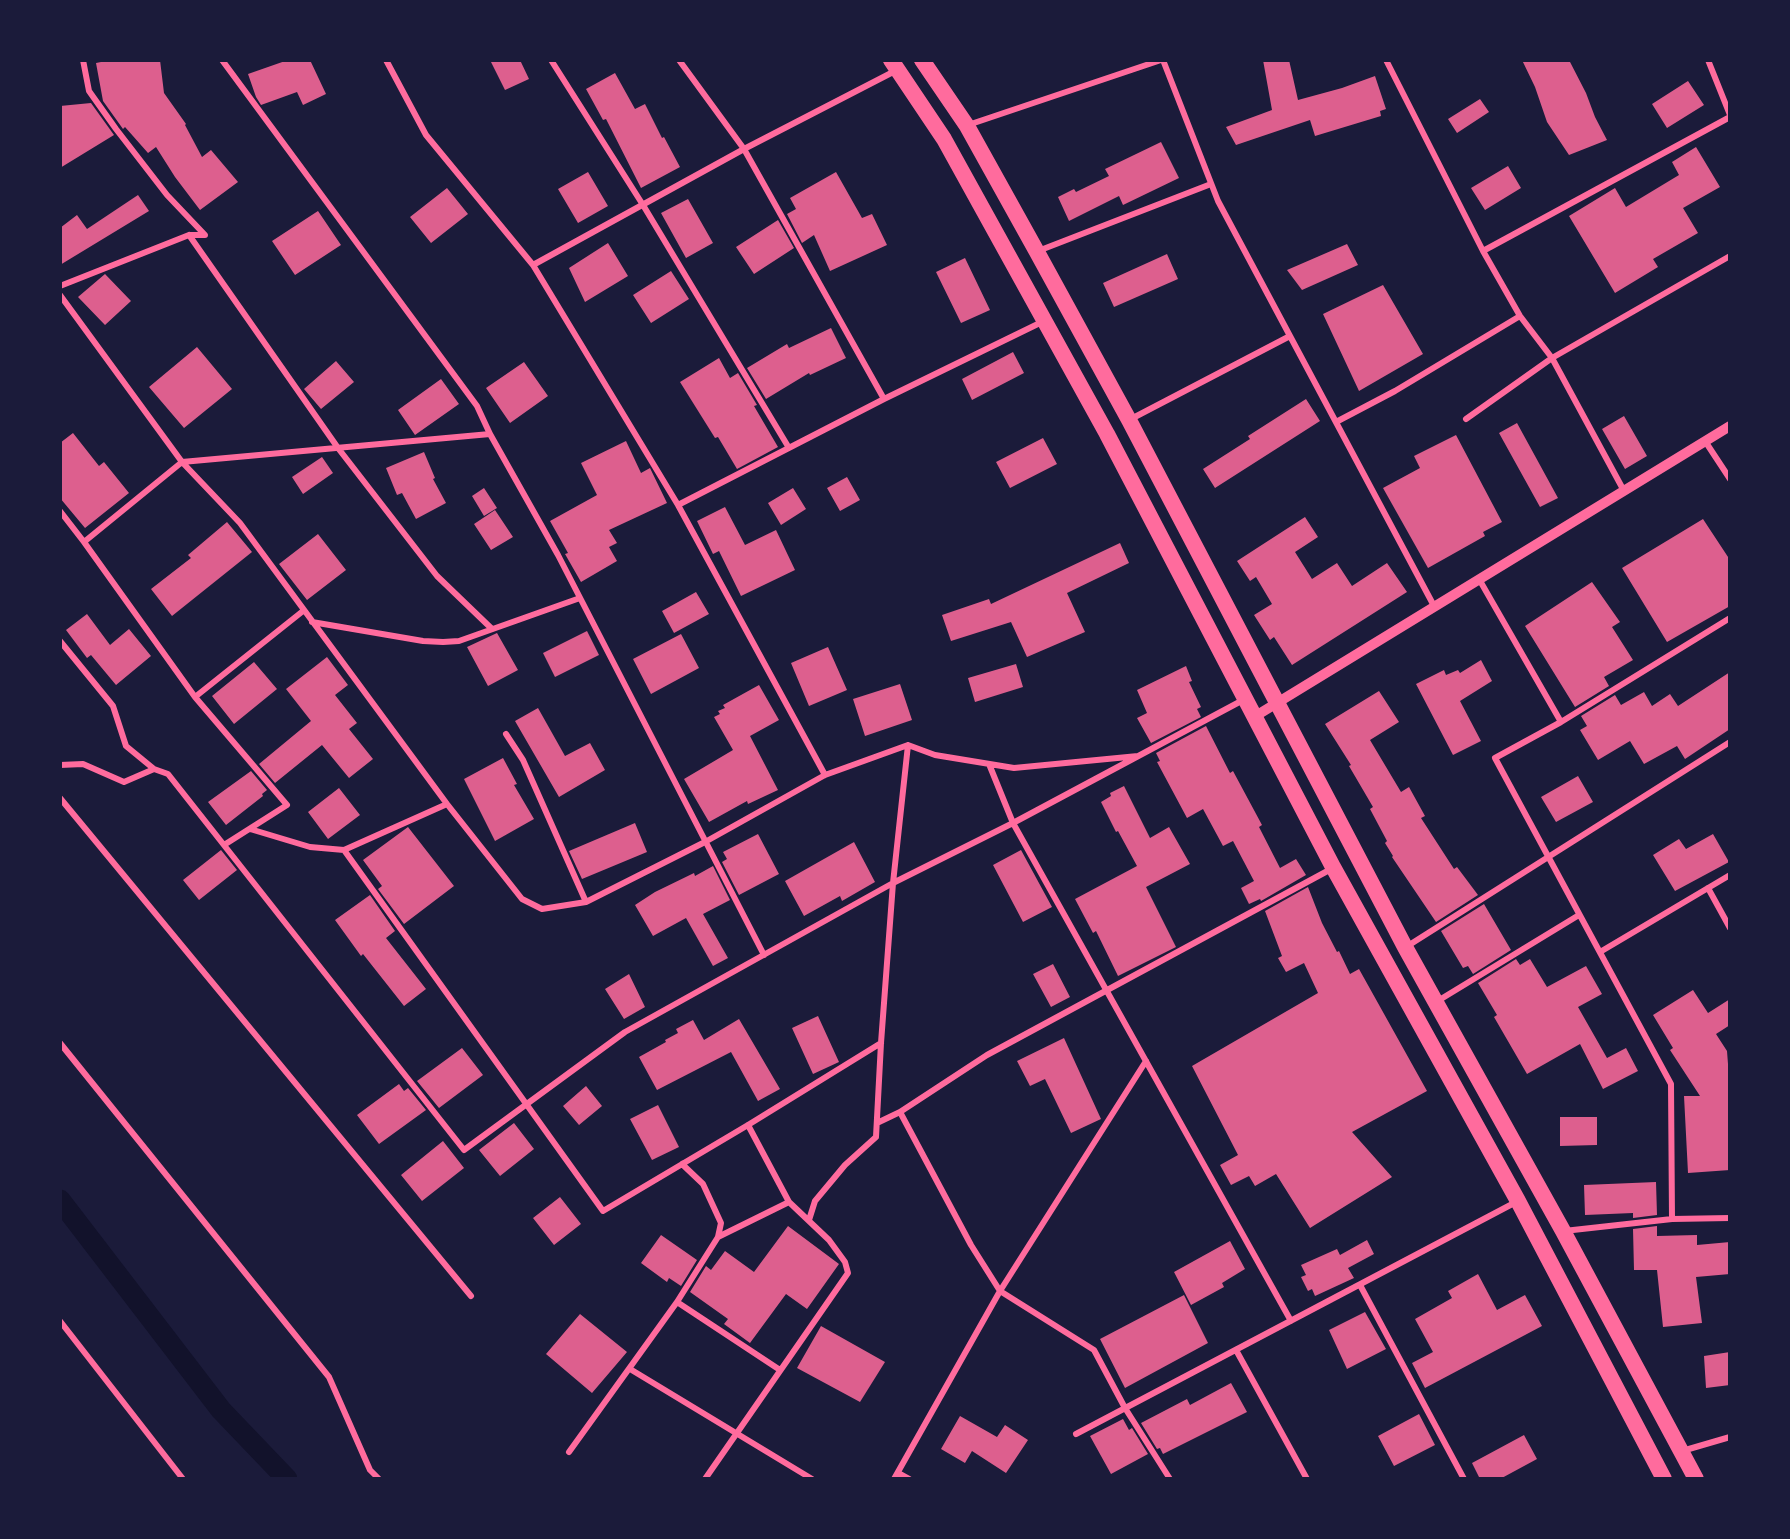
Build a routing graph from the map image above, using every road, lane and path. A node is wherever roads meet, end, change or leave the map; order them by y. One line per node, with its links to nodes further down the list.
1 (83, 60): 16 (street)
2 (222, 60): 32 (street)
3 (386, 60): 20 (street)
4 (551, 60): 15 (street)
5 (679, 60): 13 (street)
6 (922, 60): 12 (highway)
7 (1162, 60): 12 (street); 14 (street)
8 (1386, 60): 17 (street)
9 (1708, 60): 11 (street)
10 (894, 65): 13 (street); 24 (highway)
11 (1730, 116): 17 (street)
12 (968, 126): 18 (highway)
13 (744, 149): 15 (street); 27 (street)
14 (1211, 184): 18 (street); 25 (street)
15 (643, 205): 20 (street); 35 (street)
16 (189, 235): 21 (street); 34 (street)
17 (1484, 251): 23 (street)
18 (1038, 252): 29 (highway)
19 (1730, 256): 26 (street)
20 (533, 265): 39 (street)
21 (60, 286)
22 (60, 295): 36 (street)
23 (1520, 316): 26 (street); 30 (street)
24 (1044, 321): 27 (street); 51 (highway)
25 (1290, 336): 29 (street); 30 (street)
26 (1552, 358): 28 (street); 38 (street)
27 (884, 399): 35 (street)
28 (1466, 418)
29 (1129, 420): 52 (highway)
30 (1336, 422): 44 (street)
31 (1730, 426): 33 (street)
32 (490, 434): 34 (street); 43 (street)
33 (1705, 441): 37 (street); 38 (street)
34 (338, 448): 36 (street); 48 (street)
35 (789, 448): 39 (street)
36 (182, 462): 41 (street); 45 (street)
37 (1730, 479)
38 (1624, 491): 42 (street)
39 (678, 505): 62 (street)
40 (60, 511): 41 (street)
41 (84, 542): 50 (street)
42 (1479, 579): 44 (street); 54 (street)
43 (580, 598): 48 (street); 67 (street)
44 (1434, 606): 52 (street)
45 (303, 611): 47 (street); 50 (street)
46 (1730, 618): 54 (street)
47 (311, 622): 48 (street); 64 (street)
48 (491, 628)
49 (60, 641): 61 (street)
50 (195, 697): 66 (street)
51 (1245, 699): 53 (highway); 58 (street)
52 (1276, 704): 53 (street); 78 (highway)
53 (1254, 717): 71 (highway)
54 (1561, 722): 70 (street)
55 (506, 734): 75 (street)
56 (1730, 742): 70 (street)
57 (908, 746): 59 (street); 62 (street); 73 (street)
58 (1142, 755): 59 (street); 65 (street)
59 (988, 764): 65 (street)
60 (60, 765): 61 (street)
61 (154, 769): 68 (street)
62 (825, 775): 67 (street)
63 (60, 798): 100 (street)
64 (447, 804): 69 (street); 75 (street)
65 (1013, 823): 73 (street); 81 (street)
66 (250, 829): 68 (street); 69 (street)
67 (705, 842): 75 (street); 80 (street)
68 (224, 845): 86 (street)
69 (344, 850): 86 (street)
70 (1547, 856): 76 (street); 78 (street)
71 (1333, 867): 81 (street); 91 (highway)
72 (1730, 875): 74 (street)
73 (893, 883): 80 (street); 84 (street)
74 (1708, 888): 77 (street); 79 (street)
75 (586, 902)
76 (1579, 915): 79 (street); 82 (street)
77 (1730, 928)
78 (1405, 947): 82 (highway)
79 (1600, 952): 94 (street)
80 (764, 955): 86 (street)
81 (1107, 991): 85 (street); 87 (street)
82 (1436, 1002): 96 (highway)
83 (60, 1042): 115 (street)
84 (881, 1043): 88 (street); 89 (street)
85 (1146, 1061): 99 (street); 103 (street)
86 (525, 1104): 90 (street)
87 (900, 1112): 88 (street); 99 (street)
88 (877, 1123): 95 (street)
89 (748, 1125): 90 (street); 92 (street)
90 (682, 1164): 97 (street)
91 (1518, 1201): 98 (street); 122 (highway)
92 (789, 1202): 95 (street); 97 (street)
93 (1730, 1218): 94 (street)
94 (1672, 1219): 96 (street)
95 (809, 1220): 106 (street)
96 (1563, 1232): 111 (highway)
97 (718, 1237): 101 (street)
98 (1360, 1285): 103 (street); 121 (street)
99 (1000, 1291): 107 (street); 113 (street)
100 (471, 1296)
101 (677, 1302): 105 (street); 106 (street)
102 (60, 1321): 114 (street)
103 (1291, 1321): 104 (street)
104 (1236, 1350): 107 (street); 120 (street)
105 (630, 1369): 108 (street); 112 (street)
106 (780, 1370): 108 (street)
107 (1125, 1408): 109 (street); 119 (street)
108 (737, 1433): 116 (street); 117 (street)
109 (1076, 1434)
110 (1730, 1437): 111 (street)
111 (1681, 1451): 123 (highway)
112 (569, 1452)
113 (896, 1476): 118 (street)
114 (183, 1479)
115 (380, 1479)
116 (705, 1479)
117 (812, 1479)
118 (909, 1479)
119 (1170, 1479)
120 (1308, 1479)
121 (1464, 1479)
122 (1664, 1479)
123 (1696, 1479)

